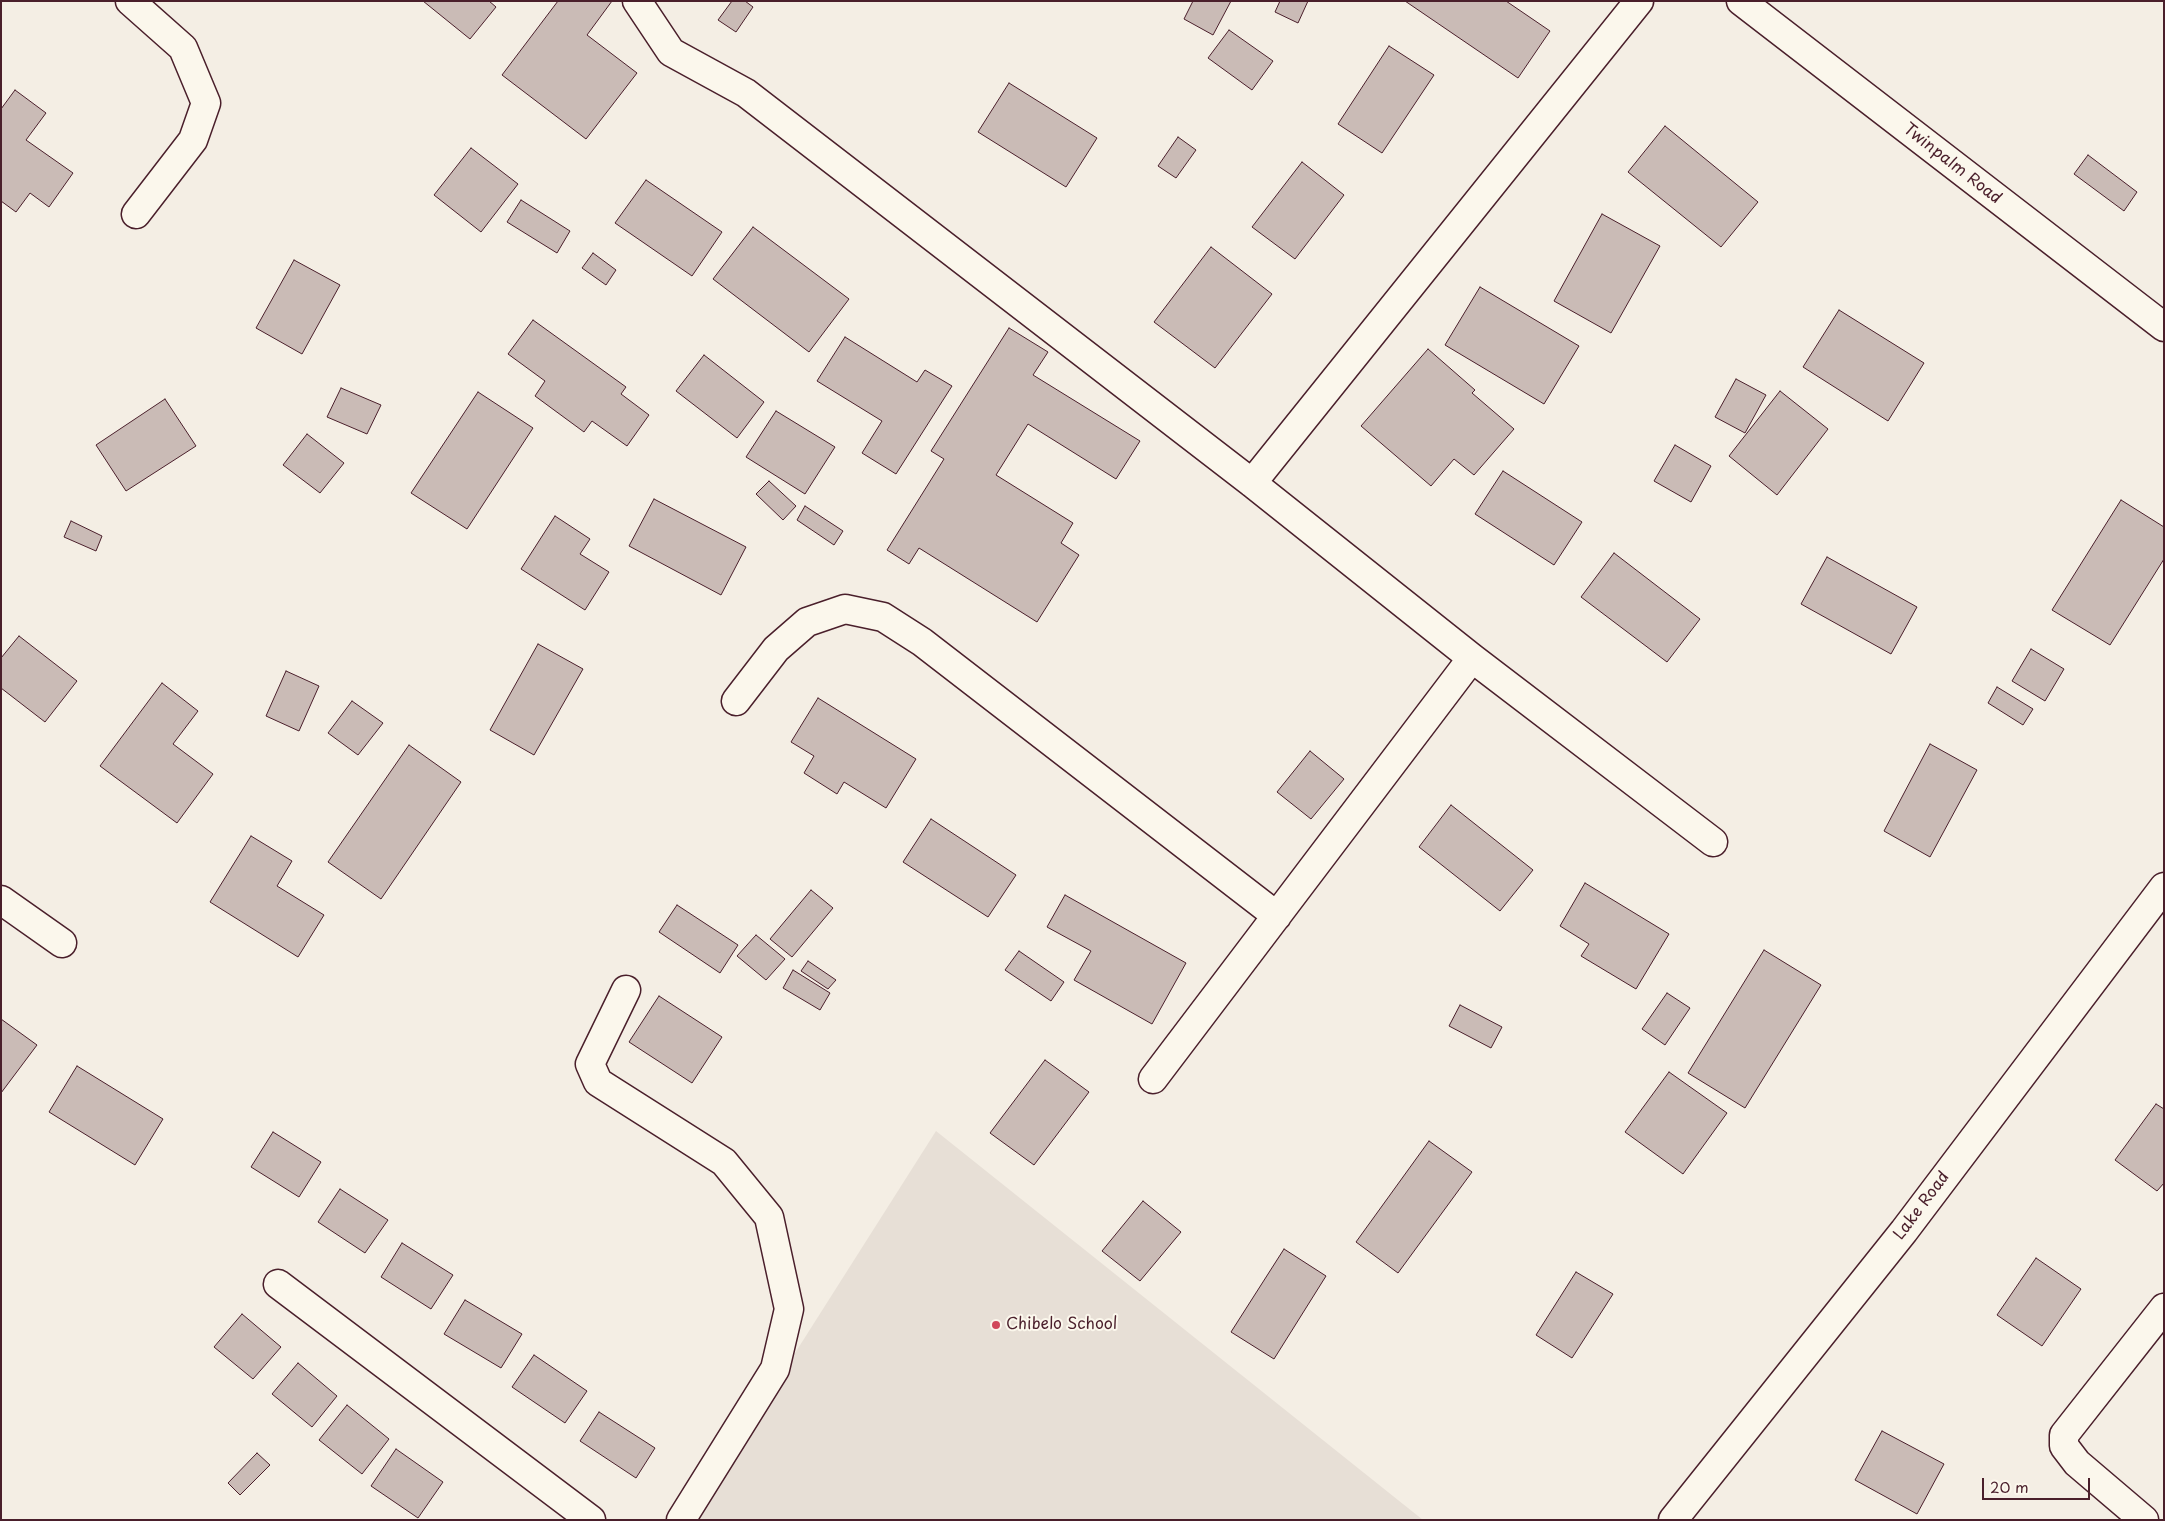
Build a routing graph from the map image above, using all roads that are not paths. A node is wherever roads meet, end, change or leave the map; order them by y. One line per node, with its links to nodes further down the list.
1 (130, 1): 5 (street)
2 (636, 1): 7 (street)
3 (1639, 1): 7 (street)
4 (1741, 1): 6 (street, Twinpalm Road)
5 (136, 214)
6 (2164, 327)
7 (1252, 483): 8 (street)
8 (1472, 658): 10 (street); 13 (street)
9 (736, 701): 13 (street)
10 (1712, 842)
11 (2164, 887): 21 (street, Lake Road)
12 (1, 900): 14 (street)
13 (1277, 916): 16 (street)
14 (62, 943)
15 (626, 990): 20 (street)
16 (1153, 1078)
17 (278, 1284): 19 (street)
18 (2164, 1308): 22 (street)
19 (591, 1520)
20 (680, 1520)
21 (1673, 1520)
22 (2144, 1520)

